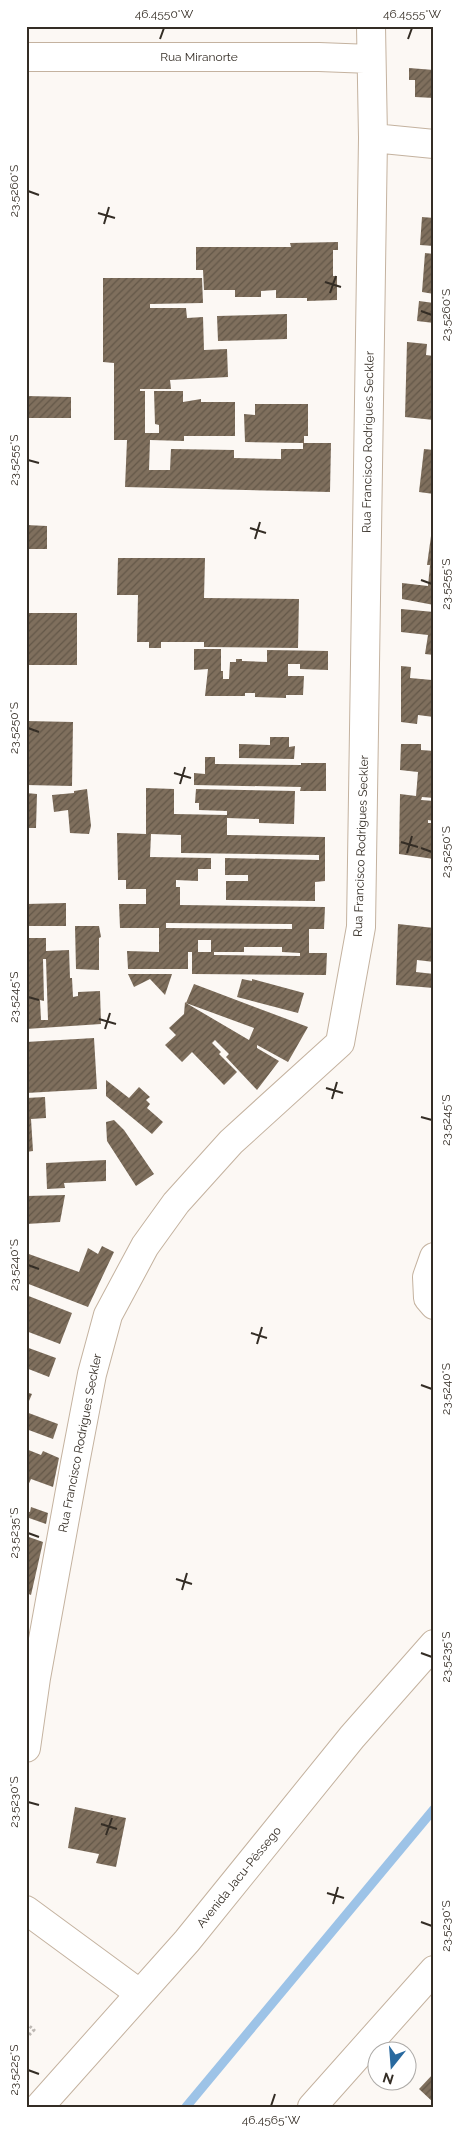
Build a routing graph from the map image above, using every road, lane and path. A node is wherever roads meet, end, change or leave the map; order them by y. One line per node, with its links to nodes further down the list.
1 (372, 26): 3 (main road, Rua Francisco Rodrigues Seckler)
2 (26, 57): 3 (main road, Rua Miranorte)
3 (371, 59): 4 (main road, Rua Francisco Rodrigues Seckler)
4 (373, 138): 5 (main road); 9 (main road, Rua Francisco Rodrigues Seckler)
5 (434, 144)
6 (434, 1257): 7 (main road)
7 (434, 1305)
8 (434, 1644): 12 (main road, Avenida Jacu-Pêssego)
9 (26, 1748)
10 (26, 1910): 12 (main road)
11 (434, 1970): 16 (main road)
12 (139, 1993): 15 (main road, Avenida Jacu-Pêssego)
13 (26, 2023): 14 (path)
14 (26, 2038)
15 (40, 2107)
16 (312, 2107)

